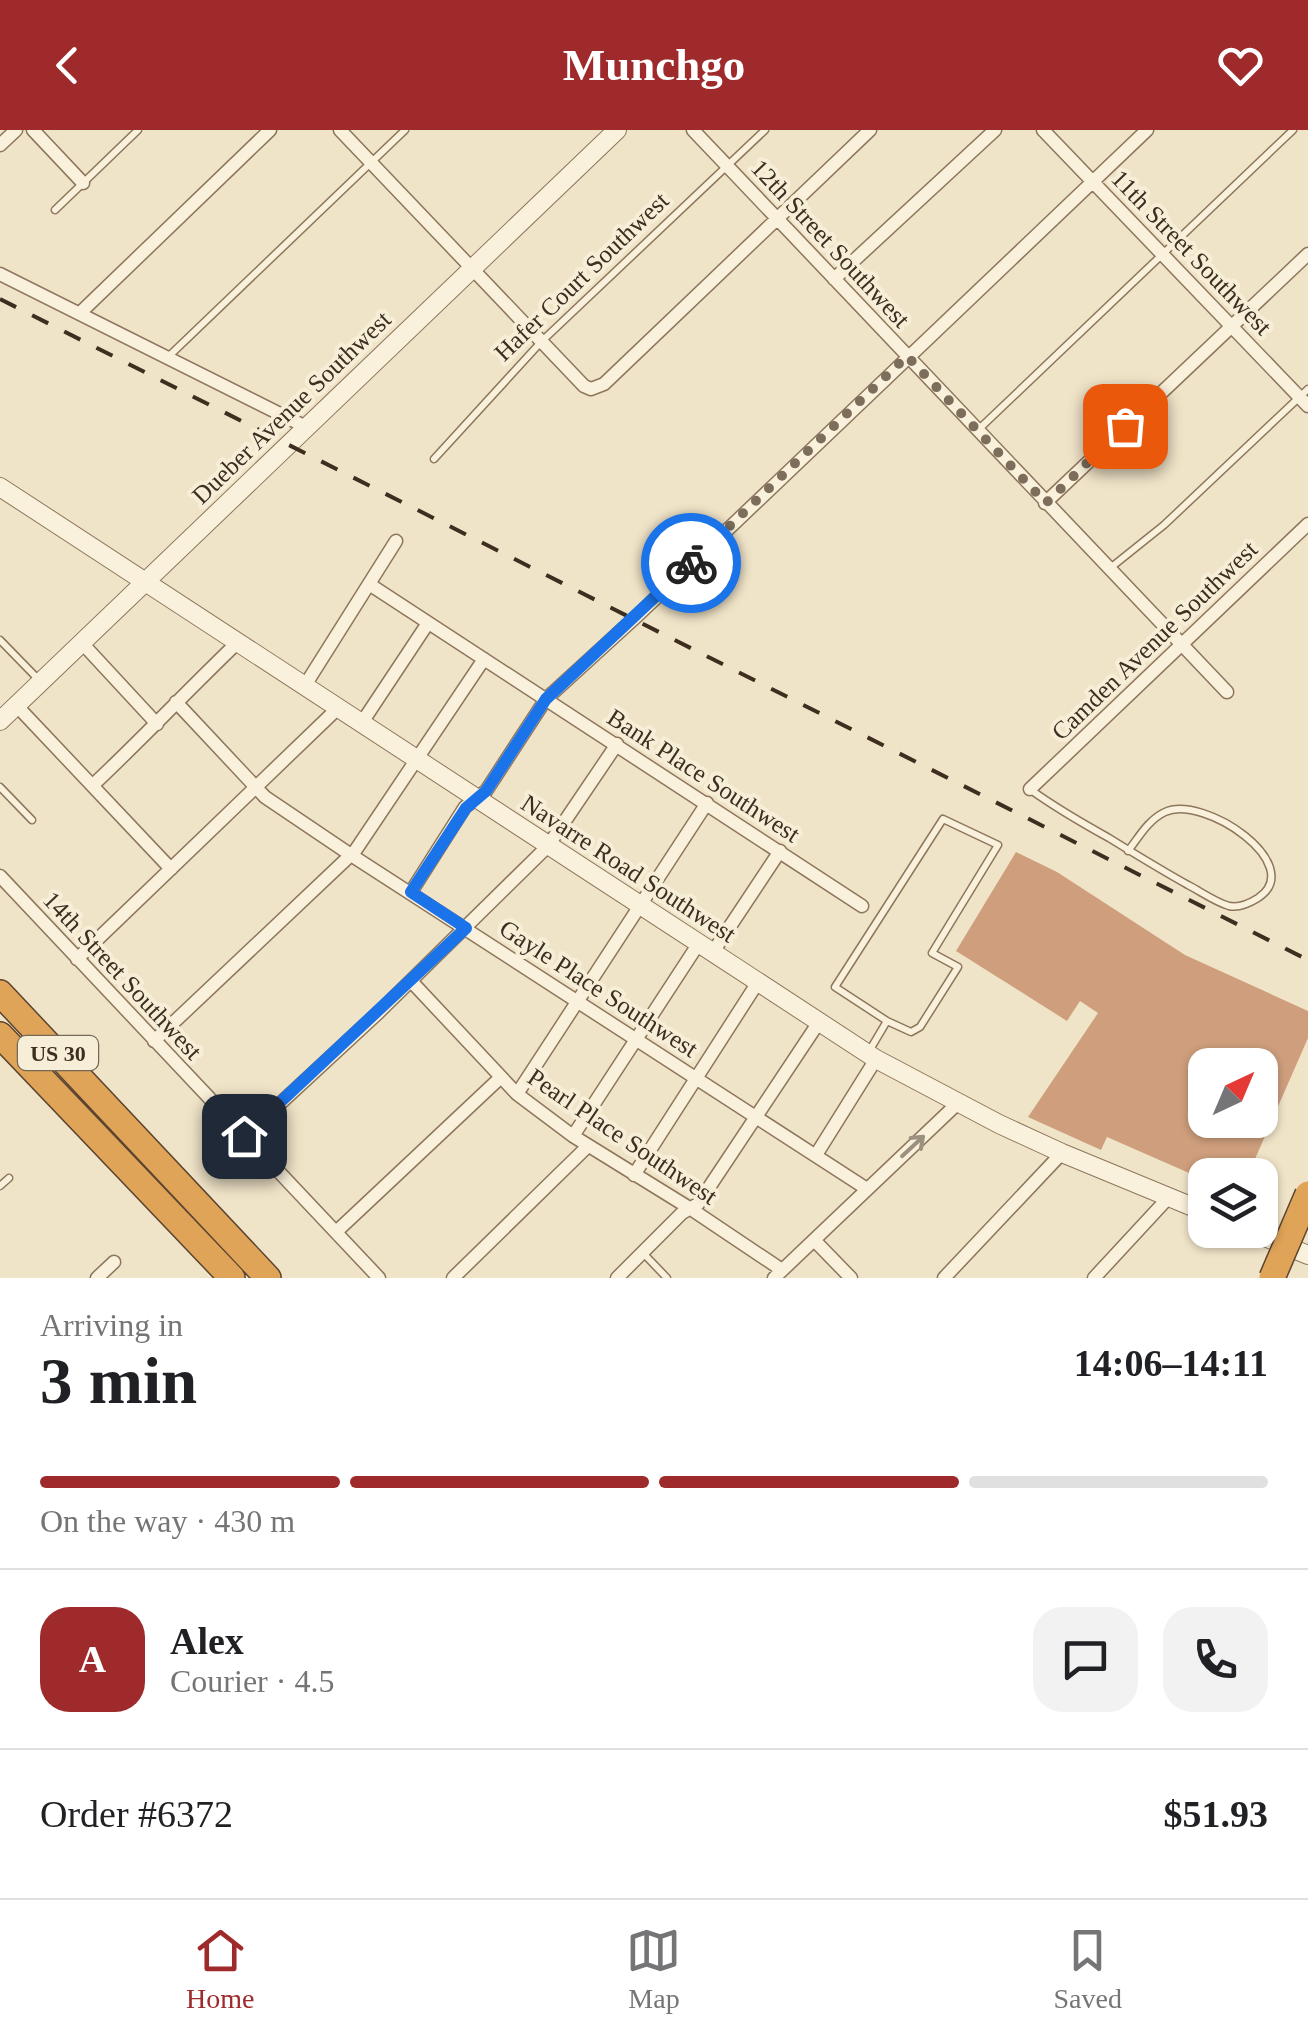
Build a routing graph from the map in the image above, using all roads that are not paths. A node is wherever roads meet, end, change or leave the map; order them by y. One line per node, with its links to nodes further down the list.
1 (16, 130): 15 (street)
2 (33, 130): 19 (street)
3 (138, 130): 19 (lane)
4 (270, 130): 27 (street)
5 (340, 130): 16 (street)
6 (405, 130): 16 (lane)
7 (617, 130): 24 (street, Dueber Avenue Southwest)
8 (693, 130): 17 (street, 12th Street Southwest)
9 (764, 130): 17 (lane, Hafer Court Southwest)
10 (870, 130): 21 (street)
11 (995, 130): 26 (street)
12 (1044, 130): 18 (street, 11th Street Southwest)
13 (1147, 130): 18 (street)
14 (1293, 130): 22 (lane)
15 (0, 145)
16 (372, 162): 24 (street); 31 (lane)
17 (727, 166): 21 (street, 12th Street Southwest); 29 (lane, Hafer Court Southwest)
18 (1093, 182): 22 (street, 11th Street Southwest); 30 (street)
19 (83, 183): 20 (lane)
20 (55, 210)
21 (776, 218): 26 (street, 12th Street Southwest); 29 (street)
22 (1164, 254): 28 (street, 11th Street Southwest); 34 (lane)
23 (1308, 254): 28 (street)
24 (472, 268): 29 (street); 33 (street, Dueber Avenue Southwest)
25 (0, 274): 27 (street)
26 (834, 279): 30 (street, 12th Street Southwest)
27 (80, 313): 31 (street)
28 (1231, 325): 32 (street, 11th Street Southwest); 37 (street)
29 (542, 341): 35 (lane, Hafer Court Southwest)
30 (907, 356): 34 (street, 12th Street Southwest); 52 (street)
31 (168, 357): 33 (street)
32 (1305, 398): 40 (lane)
33 (306, 427): 41 (street, Dueber Avenue Southwest)
34 (977, 430): 37 (street, 12th Street Southwest)
35 (434, 460)
36 (0, 487): 41 (street, Navarre Road Southwest)
37 (1046, 503): 40 (street, 12th Street Southwest)
38 (1308, 524): 47 (street, Camden Avenue Southwest)
39 (396, 541): 42 (street)
40 (1109, 569): 47 (street, 12th Street Southwest)
41 (145, 582): 45 (street, Dueber Avenue Southwest); 46 (street, Navarre Road Southwest)
42 (369, 584): 43 (street, Bank Place Southwest); 50 (street)
43 (428, 623): 48 (street, Bank Place Southwest); 58 (street)
44 (0, 640): 49 (lane)
45 (82, 643): 49 (street, Dueber Avenue Southwest); 57 (street)
46 (237, 643): 50 (street, Navarre Road Southwest); 53 (street)
47 (1181, 645): 51 (street, 12th Street Southwest); 64 (street, Camden Avenue Southwest)
48 (484, 659): 52 (street, Bank Place Southwest); 60 (street)
49 (40, 682): 54 (street, Dueber Avenue Southwest)
50 (304, 687): 55 (street, Navarre Road Southwest)
51 (1227, 692)
52 (546, 699): 59 (street, Bank Place Southwest); 65 (street)
53 (176, 702): 57 (street); 63 (street, Gayle Place Southwest)
54 (16, 705): 56 (street, Dueber Avenue Southwest); 61 (street)
55 (337, 709): 58 (street, Navarre Road Southwest); 63 (street)
56 (0, 721)
57 (157, 724): 61 (street)
58 (361, 724): 60 (street, Navarre Road Southwest)
59 (616, 744): 66 (street, Bank Place Southwest); 68 (street)
60 (418, 761): 65 (street, Navarre Road Southwest); 71 (street)
61 (93, 785): 72 (street)
62 (0, 787): 67 (lane)
63 (256, 787): 71 (street, Gayle Place Southwest); 72 (street)
64 (1030, 789): 70 (lane)
65 (476, 799): 68 (street, Navarre Road Southwest); 74 (street)
66 (707, 803): 69 (street, Bank Place Southwest); 75 (street)
67 (32, 820)
68 (548, 846): 75 (street, Navarre Road Southwest); 77 (street)
69 (780, 851): 76 (street, Bank Place Southwest); 78 (street)
70 (1128, 851): 70 (lane)
71 (351, 855): 74 (street, Gayle Place Southwest); 88 (street)
72 (171, 869): 79 (street)
73 (0, 876): 79 (street, 14th Street Southwest)
74 (411, 892): 77 (street, Gayle Place Southwest)
75 (640, 905): 78 (street, Navarre Road Southwest); 83 (street)
76 (862, 906)
77 (466, 928): 80 (street); 83 (street, Gayle Place Southwest)
78 (706, 948): 81 (street, Navarre Road Southwest); 87 (street)
79 (77, 959): 88 (street, 14th Street Southwest)
80 (410, 981): 90 (street, Pearl Place Southwest); 97 (street)
81 (758, 982): 85 (street, Navarre Road Southwest); 91 (street)
82 (0, 993): 94 (highway, US 30)
83 (577, 1001): 87 (street, Gayle Place Southwest); 92 (street)
84 (887, 1021): 84 (lane); 89 (lane)
85 (818, 1022): 89 (street, Navarre Road Southwest); 95 (street)
86 (0, 1035): 96 (highway, US 30)
87 (637, 1040): 91 (street, Gayle Place Southwest); 98 (street)
88 (154, 1041): 97 (street, 14th Street Southwest)
89 (872, 1056): 93 (street, Navarre Road Southwest); 101 (street)
90 (500, 1078): 92 (street, Pearl Place Southwest); 111 (street)
91 (697, 1078): 95 (street, Gayle Place Southwest); 102 (street)
92 (517, 1094): 98 (street, Pearl Place Southwest)
93 (958, 1104): 100 (street, Navarre Road Southwest); 105 (street, one-way to 93)
94 (115, 1114): 121 (highway, US 30); 122 (highway)
95 (757, 1116): 101 (street, Gayle Place Southwest); 109 (street)
96 (86, 1126): 119 (highway); 120 (highway, US 30)
97 (244, 1136): 111 (street, 14th Street Southwest)
98 (572, 1136): 99 (street, Pearl Place Southwest)
99 (588, 1146): 102 (street, Pearl Place Southwest); 124 (street)
100 (1062, 1153): 107 (street, Navarre Road Southwest); 128 (street)
101 (816, 1155): 105 (street, Gayle Place Southwest)
102 (634, 1174): 109 (street, Pearl Place Southwest)
103 (9, 1178): 104 (lane)
104 (0, 1186)
105 (867, 1190): 112 (street)
106 (1308, 1194): 130 (highway, bridge)
107 (1169, 1197): 108 (street, Navarre Road Southwest); 129 (street)
108 (1188, 1205)
109 (690, 1209): 114 (street); 117 (street, Pearl Place Southwest)
110 (1308, 1222): 131 (highway)
111 (336, 1232): 123 (street, 14th Street Southwest)
112 (814, 1240): 117 (street); 127 (street)
113 (1278, 1242): 115 (street)
114 (644, 1253): 125 (street); 126 (lane)
115 (1308, 1255)
116 (114, 1262): 118 (street)
117 (778, 1274)
118 (98, 1278)
119 (208, 1278)
120 (232, 1278)
121 (268, 1278)
122 (288, 1278)
123 (379, 1278)
124 (453, 1278)
125 (618, 1278)
126 (667, 1278)
127 (852, 1278)
128 (944, 1278)
129 (1094, 1278)
130 (1272, 1278)
131 (1284, 1278)

